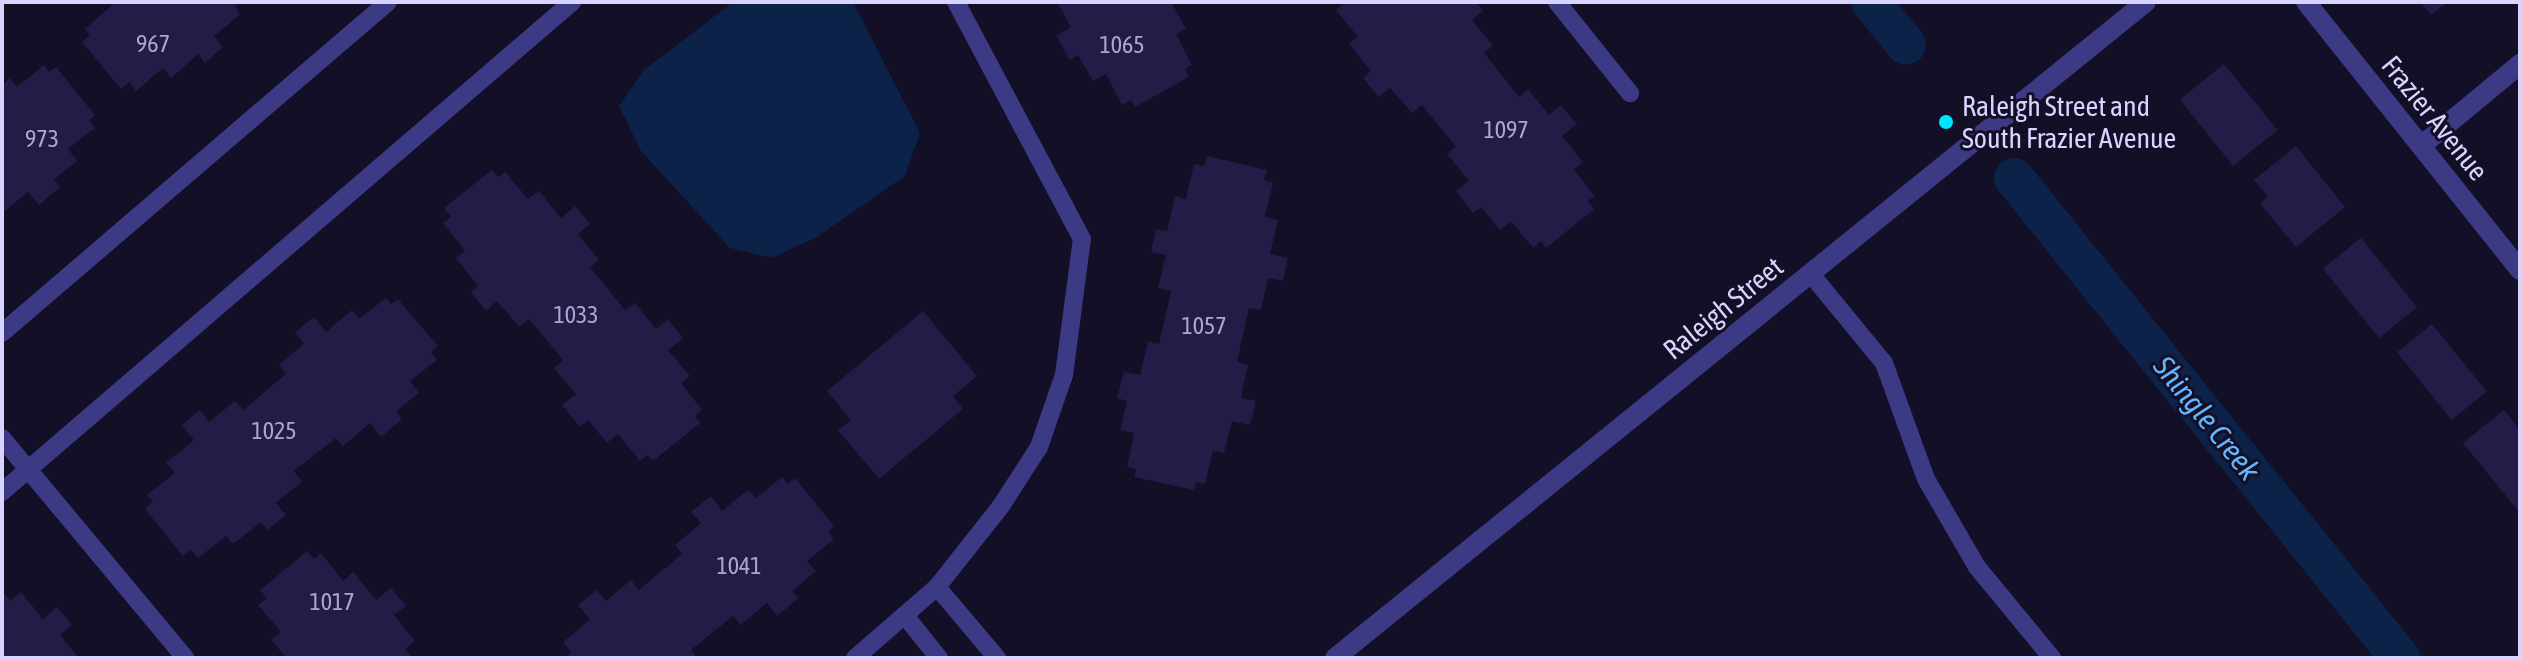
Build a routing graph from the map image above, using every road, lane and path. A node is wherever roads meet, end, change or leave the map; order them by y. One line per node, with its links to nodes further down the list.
1 (388, 2): 12 (lane)
2 (572, 2): 14 (lane)
3 (956, 2): 16 (lane)
4 (1557, 2): 8 (lane)
5 (2146, 2): 11 (street, Raleigh Street)
6 (2306, 2): 9 (street, Frazier Avenue)
7 (2520, 64): 9 (street)
8 (1630, 93)
9 (2421, 146): 10 (street, Frazier Avenue)
10 (2520, 270)
11 (1810, 273): 22 (street, Raleigh Street); 23 (lane)
12 (2, 333)
13 (2, 438): 14 (lane)
14 (29, 471): 15 (lane); 19 (lane)
15 (2, 492)
16 (937, 587): 17 (lane); 21 (lane)
17 (906, 617): 18 (lane); 20 (lane)
18 (859, 656)
19 (185, 658)
20 (939, 658)
21 (997, 658)
22 (1335, 658)
23 (2052, 658)

